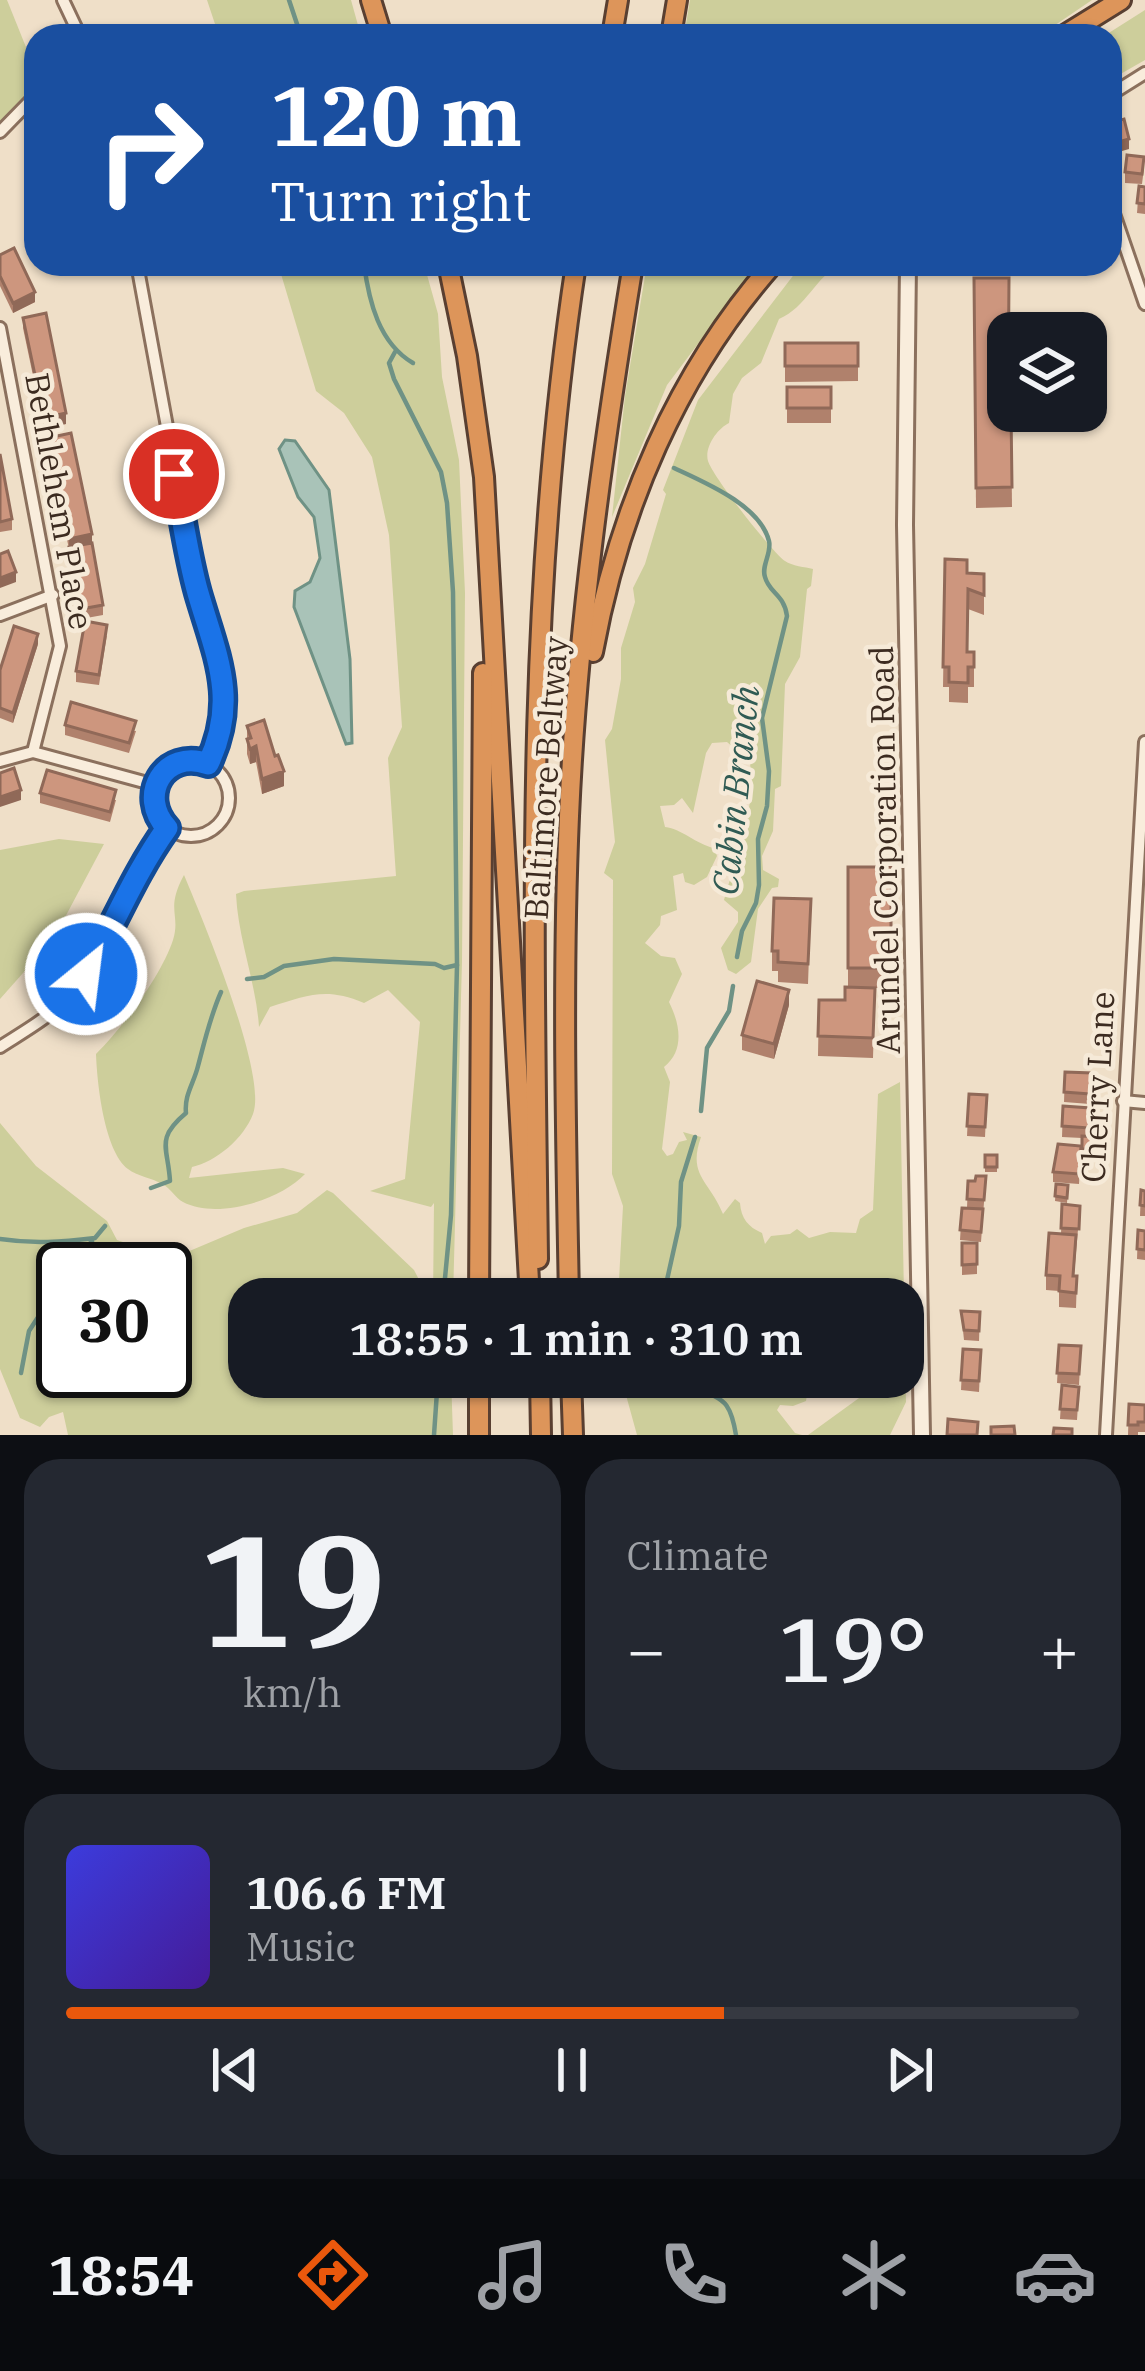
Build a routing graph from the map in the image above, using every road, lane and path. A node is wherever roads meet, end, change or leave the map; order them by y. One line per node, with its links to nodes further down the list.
1 (1120, 0): 2 (highway)
2 (1082, 24)
3 (24, 107): 4 (street)
4 (0, 132)
5 (1122, 237): 12 (street)
6 (139, 276): 20 (street)
7 (450, 276): 14 (highway)
8 (574, 276): 29 (highway, Baltimore Beltway)
9 (631, 276): 22 (highway, Baltimore Beltway)
10 (764, 276): 22 (highway)
11 (908, 276): 35 (street, Arundel Corporation Road)
12 (1145, 304)
13 (0, 328): 15 (street, Bethlehem Place)
14 (484, 477): 27 (highway); 28 (highway)
15 (53, 595): 16 (street); 18 (street, Bethlehem Place)
16 (0, 615)
17 (1145, 742): 25 (street, Cherry Lane)
18 (33, 752): 19 (street); 21 (street)
19 (0, 760)
20 (208, 764): 21 (street); 23 (street)
21 (155, 785): 23 (street)
22 (569, 811): 30 (highway, Baltimore Beltway)
23 (167, 828): 24 (street)
24 (0, 1047)
25 (1123, 1101): 26 (street); 36 (street, Cherry Lane)
26 (1145, 1102)
27 (479, 1278)
28 (533, 1278)
29 (534, 1278)
30 (569, 1278)
31 (479, 1398): 33 (highway)
32 (572, 1398): 34 (highway)
33 (479, 1435)
34 (573, 1435)
35 (922, 1435)
36 (1106, 1435)

